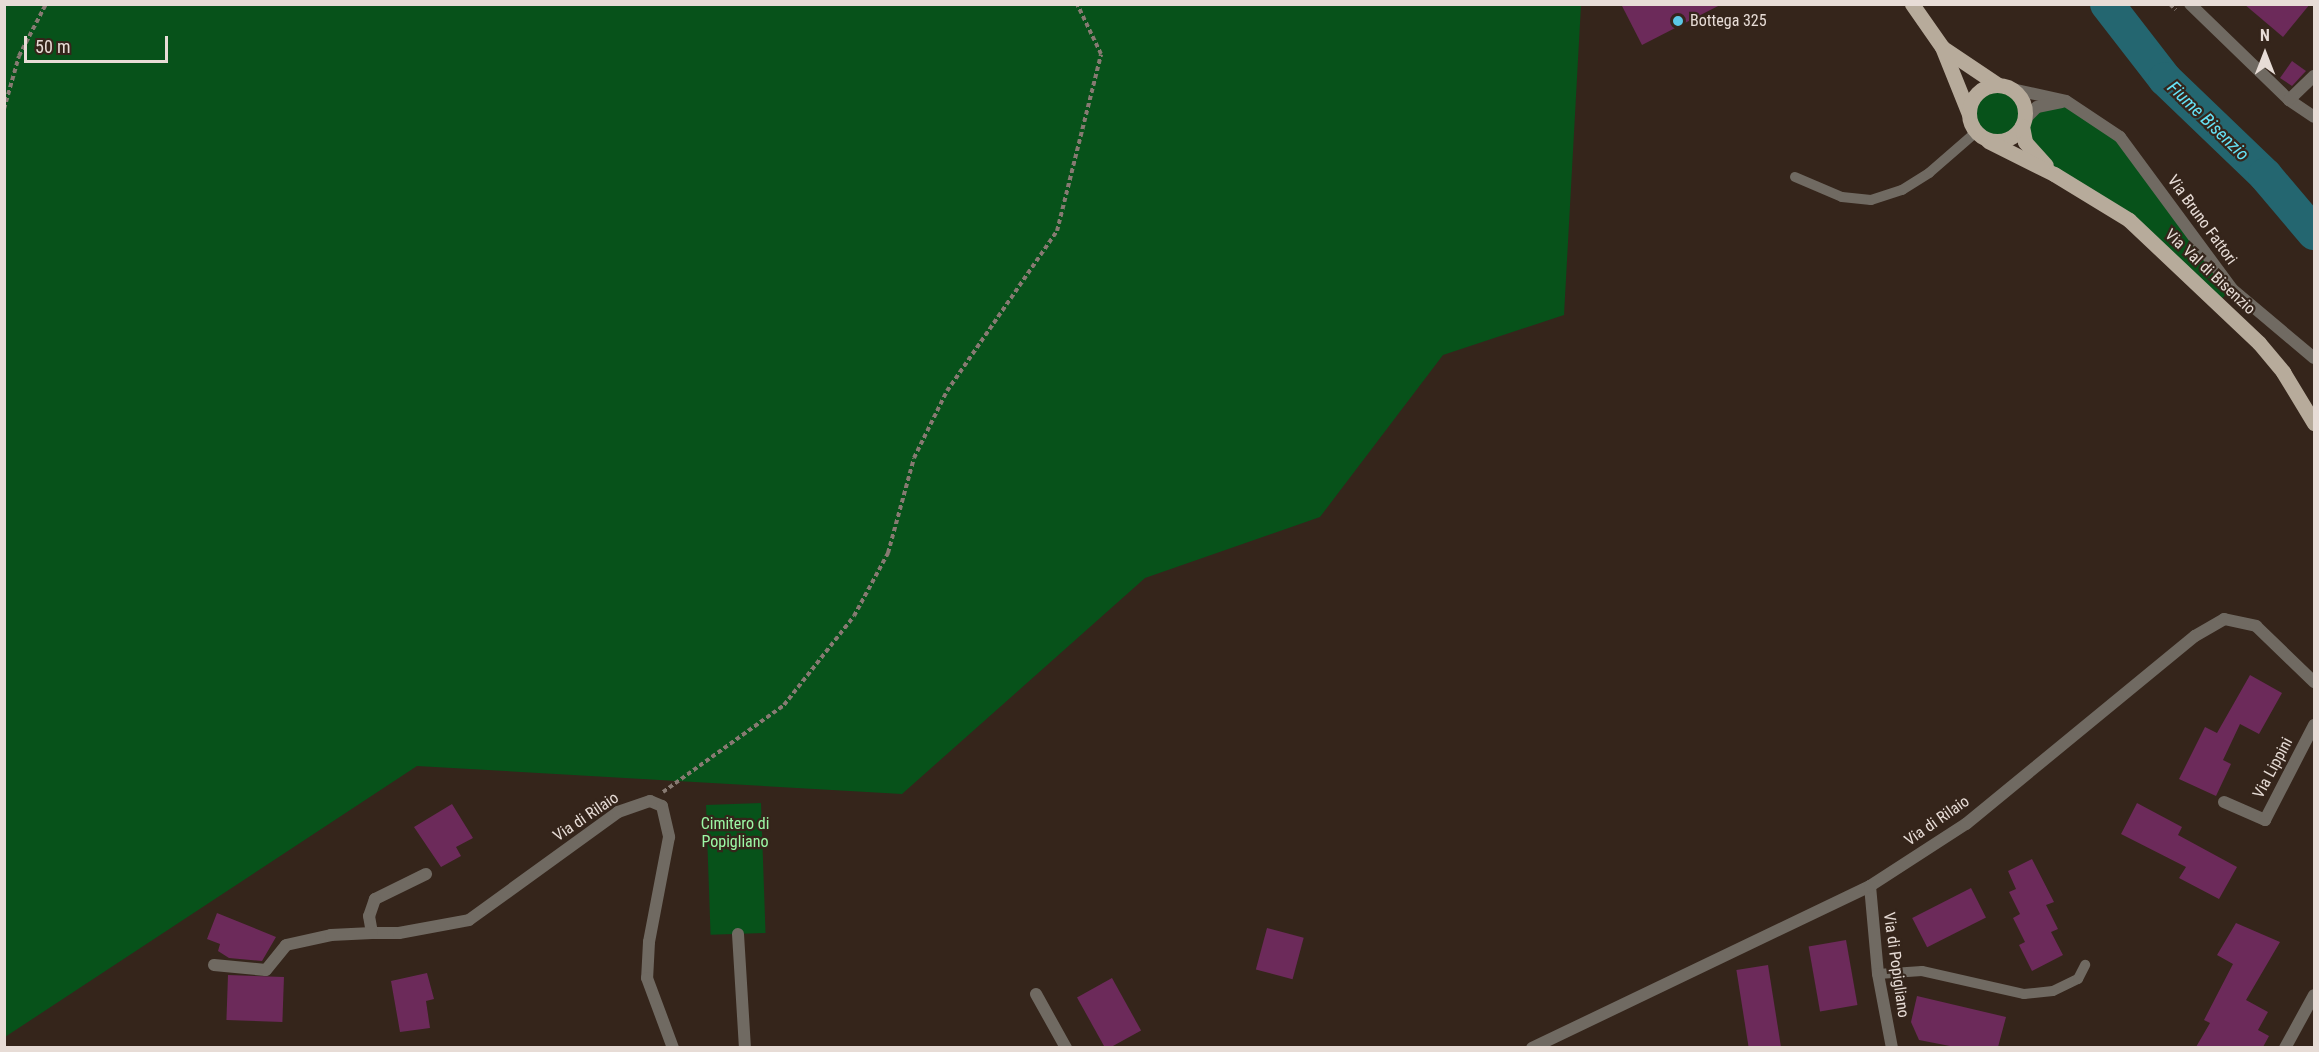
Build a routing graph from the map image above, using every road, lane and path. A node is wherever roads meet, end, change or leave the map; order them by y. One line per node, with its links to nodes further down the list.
1 (46, 4): 10 (path)
2 (1077, 4): 21 (path)
3 (1912, 4): 5 (main road)
4 (2190, 4): 8 (street)
5 (1942, 47): 7 (main road); 11 (main road)
6 (2314, 76): 8 (street)
7 (2005, 87): 9 (street, Via Bruno Fattori); 11 (main road); 13 (main road)
8 (2289, 100): 12 (street)
9 (2066, 101): 13 (street); 17 (street, Via Bruno Fattori)
10 (4, 109)
11 (1969, 114): 14 (main road)
12 (2314, 117)
13 (2023, 123): 14 (main road); 15 (main road)
14 (1982, 137): 15 (main road); 16 (lane)
15 (2054, 174): 18 (main road, Via Val di Bisenzio)
16 (1795, 177)
17 (2314, 358)
18 (2314, 423)
19 (2314, 682): 24 (street, Via di Rilaio)
20 (2314, 725): 22 (street, Via Lippini)
21 (650, 801): 25 (street, Via di Rilaio); 32 (street)
22 (2224, 802)
23 (426, 874): 25 (street)
24 (1870, 886): 29 (street, Via di Popigliano); 35 (street, Via di Rilaio)
25 (372, 933): 27 (street, Via di Rilaio)
26 (738, 934): 33 (street)
27 (214, 965)
28 (2085, 965): 29 (lane)
29 (1878, 974): 36 (street, Via di Popigliano)
30 (1036, 994): 34 (street)
31 (2314, 995): 37 (street)
32 (673, 1047)
33 (745, 1047)
34 (1066, 1047)
35 (1532, 1047)
36 (1892, 1047)
37 (2285, 1047)

